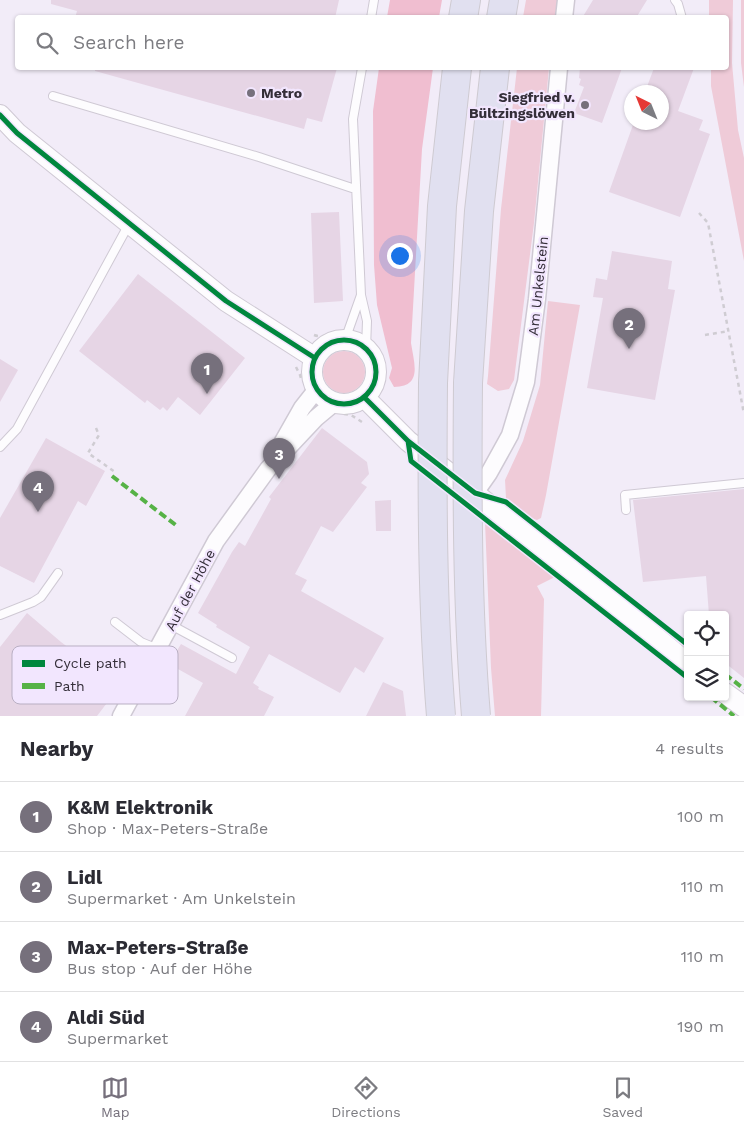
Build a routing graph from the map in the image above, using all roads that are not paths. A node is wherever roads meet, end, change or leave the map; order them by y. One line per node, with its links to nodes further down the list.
1 (374, 0): 6 (lane)
2 (466, 0): 7 (highway)
3 (504, 0): 8 (highway)
4 (566, 0): 9 (street)
5 (675, 0): 10 (lane)
6 (372, 15)
7 (464, 15)
8 (502, 15)
9 (564, 15)
10 (681, 15)
11 (362, 70): 17 (lane)
12 (457, 70): 43 (highway, bridge)
13 (495, 70): 44 (highway, bridge)
14 (559, 70): 29 (street, Am Unkelstein)
15 (53, 96): 17 (lane)
16 (4, 122): 18 (street)
17 (355, 189): 19 (lane)
18 (130, 222): 22 (street); 26 (lane)
19 (361, 295): 20 (lane); 21 (lane)
20 (348, 331): 21 (street); 22 (street)
21 (366, 349): 24 (street)
22 (308, 353): 23 (street)
23 (317, 389): 25 (street); 27 (street, Auf der Höhe)
24 (373, 394): 25 (street); 29 (street)
25 (334, 403): 27 (street, Auf der Höhe)
26 (0, 447)
27 (268, 469): 34 (street, Auf der Höhe)
28 (744, 483): 30 (lane)
29 (475, 493): 38 (street)
30 (626, 510)
31 (58, 574): 32 (lane)
32 (0, 615)
33 (115, 622): 35 (lane)
34 (171, 625): 36 (street, Auf der Höhe); 37 (lane)
35 (150, 646)
36 (160, 646)
37 (232, 658)
38 (684, 661)
39 (729, 696): 41 (street)
40 (127, 704): 42 (street, Auf der Höhe)
41 (744, 707)
42 (120, 716)
43 (441, 716)
44 (476, 716)

